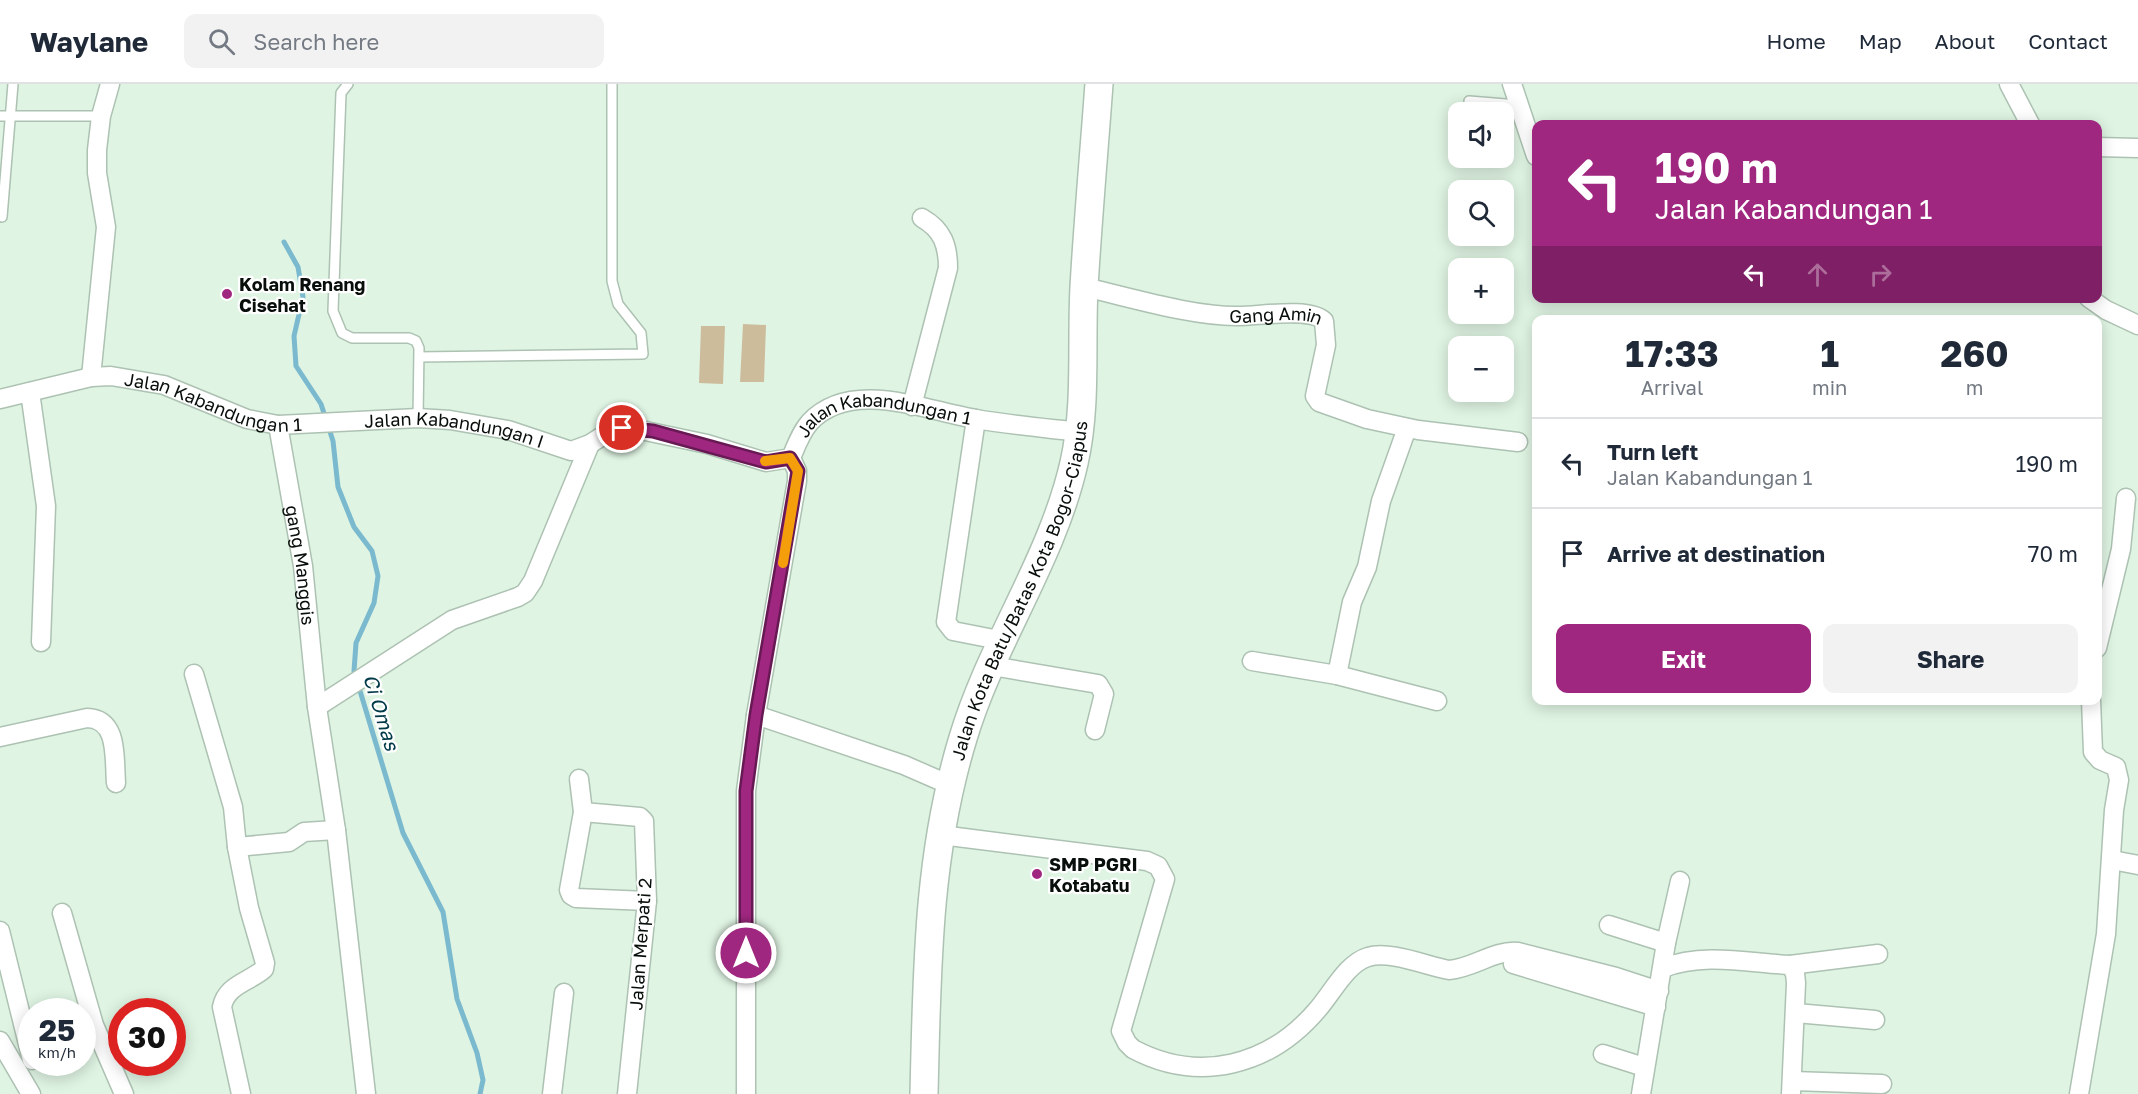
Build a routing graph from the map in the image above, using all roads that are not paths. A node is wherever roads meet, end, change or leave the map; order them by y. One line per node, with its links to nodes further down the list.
1 (13, 84): 10 (lane)
2 (110, 84): 11 (street)
3 (348, 84): 21 (lane)
4 (612, 84): 21 (lane)
5 (1099, 84): 18 (main road, Jalan Kota Batu/Batas Kota Bogor–Ciapus)
6 (1512, 84): 9 (street)
7 (2009, 84): 12 (street)
8 (1469, 101): 9 (lane)
9 (1518, 105): 13 (street)
10 (5, 116): 11 (lane); 16 (lane)
11 (101, 116): 22 (street)
12 (2028, 120)
13 (1532, 145)
14 (2102, 147): 15 (street)
15 (2138, 148)
16 (2, 217)
17 (922, 218): 25 (street)
18 (1084, 287): 30 (street, Gang Amin); 31 (main road, Jalan Kota Batu/Batas Kota Bogor–Ciapus)
19 (2096, 303): 20 (street)
20 (2138, 325)
21 (418, 357): 26 (lane)
22 (91, 377): 23 (street, Jalan Kabandungan 1); 29 (street, Jalan Kabandungan 1)
23 (30, 392): 24 (street, Jalan Kabandungan 1); 39 (street)
24 (0, 399)
25 (912, 406): 27 (street, Jalan Kabandungan 1); 35 (street, Jalan Kabandungan 1)
26 (418, 418): 28 (street, Jalan Kabandungan I); 34 (street, Jalan Kabandungan I)
27 (976, 419): 31 (street, Jalan Kabandungan 1); 38 (street)
28 (336, 423): 29 (street, Jalan Kabandungan 1)
29 (278, 426): 46 (street, gang Manggis)
30 (1407, 428): 32 (street, Gang Amin); 43 (street)
31 (1080, 432): 38 (main road, Jalan Kota Batu/Batas Kota Bogor–Ciapus)
32 (1518, 442)
33 (590, 444): 34 (street, Jalan Kabandungan 1); 35 (street, Jalan Kabandungan 1); 46 (street)
34 (571, 451)
35 (790, 458): 47 (street)
36 (2126, 498): 37 (street)
37 (2102, 627)
38 (1004, 641): 41 (main road, Jalan Kota Batu/Batas Kota Bogor–Ciapus)
39 (41, 642)
40 (1252, 661): 43 (street)
41 (992, 666): 48 (street); 52 (main road, Jalan Kota Batu/Batas Kota Bogor–Ciapus)
42 (194, 674): 56 (street)
43 (1337, 675): 44 (street)
44 (1437, 701)
45 (2091, 705): 57 (street)
46 (316, 708): 54 (street, gang Manggis)
47 (756, 715): 52 (street); 87 (street)
48 (1095, 730)
49 (0, 737): 51 (street)
50 (579, 779): 53 (street)
51 (116, 783)
52 (950, 785): 55 (main road, Jalan Kota Batu/Batas Kota Bogor–Ciapus)
53 (583, 812): 60 (street, Jalan Merpati 2); 60 (street)
54 (336, 830): 56 (street); 84 (street, gang Manggis)
55 (941, 835): 70 (street); 88 (main road, Jalan Kota Batu/Batas Kota Bogor–Ciapus)
56 (237, 847): 83 (street)
57 (2112, 860): 58 (street); 90 (street)
58 (2138, 865)
59 (1680, 881): 64 (street)
60 (648, 901): 86 (street, Jalan Merpati 2)
61 (62, 913): 82 (street)
62 (1609, 925): 64 (street)
63 (0, 931): 71 (street)
64 (1666, 943): 68 (street)
65 (1878, 954): 67 (street)
66 (1513, 964): 70 (street)
67 (1790, 965): 68 (street); 72 (street)
68 (1663, 968): 70 (street)
69 (564, 993): 85 (street)
70 (1657, 999): 76 (street)
71 (18, 1004)
72 (1796, 1013): 73 (street); 79 (street)
73 (1875, 1020)
74 (0, 1041): 80 (street)
75 (1603, 1053): 76 (street)
76 (1644, 1067): 89 (street)
77 (36, 1076): 81 (street)
78 (1882, 1084): 79 (street)
79 (1792, 1088)
80 (31, 1094)
81 (40, 1094)
82 (124, 1094)
83 (241, 1094)
84 (366, 1094)
85 (552, 1094)
86 (627, 1094)
87 (746, 1094)
88 (924, 1094)
89 (1641, 1094)
90 (2079, 1094)

